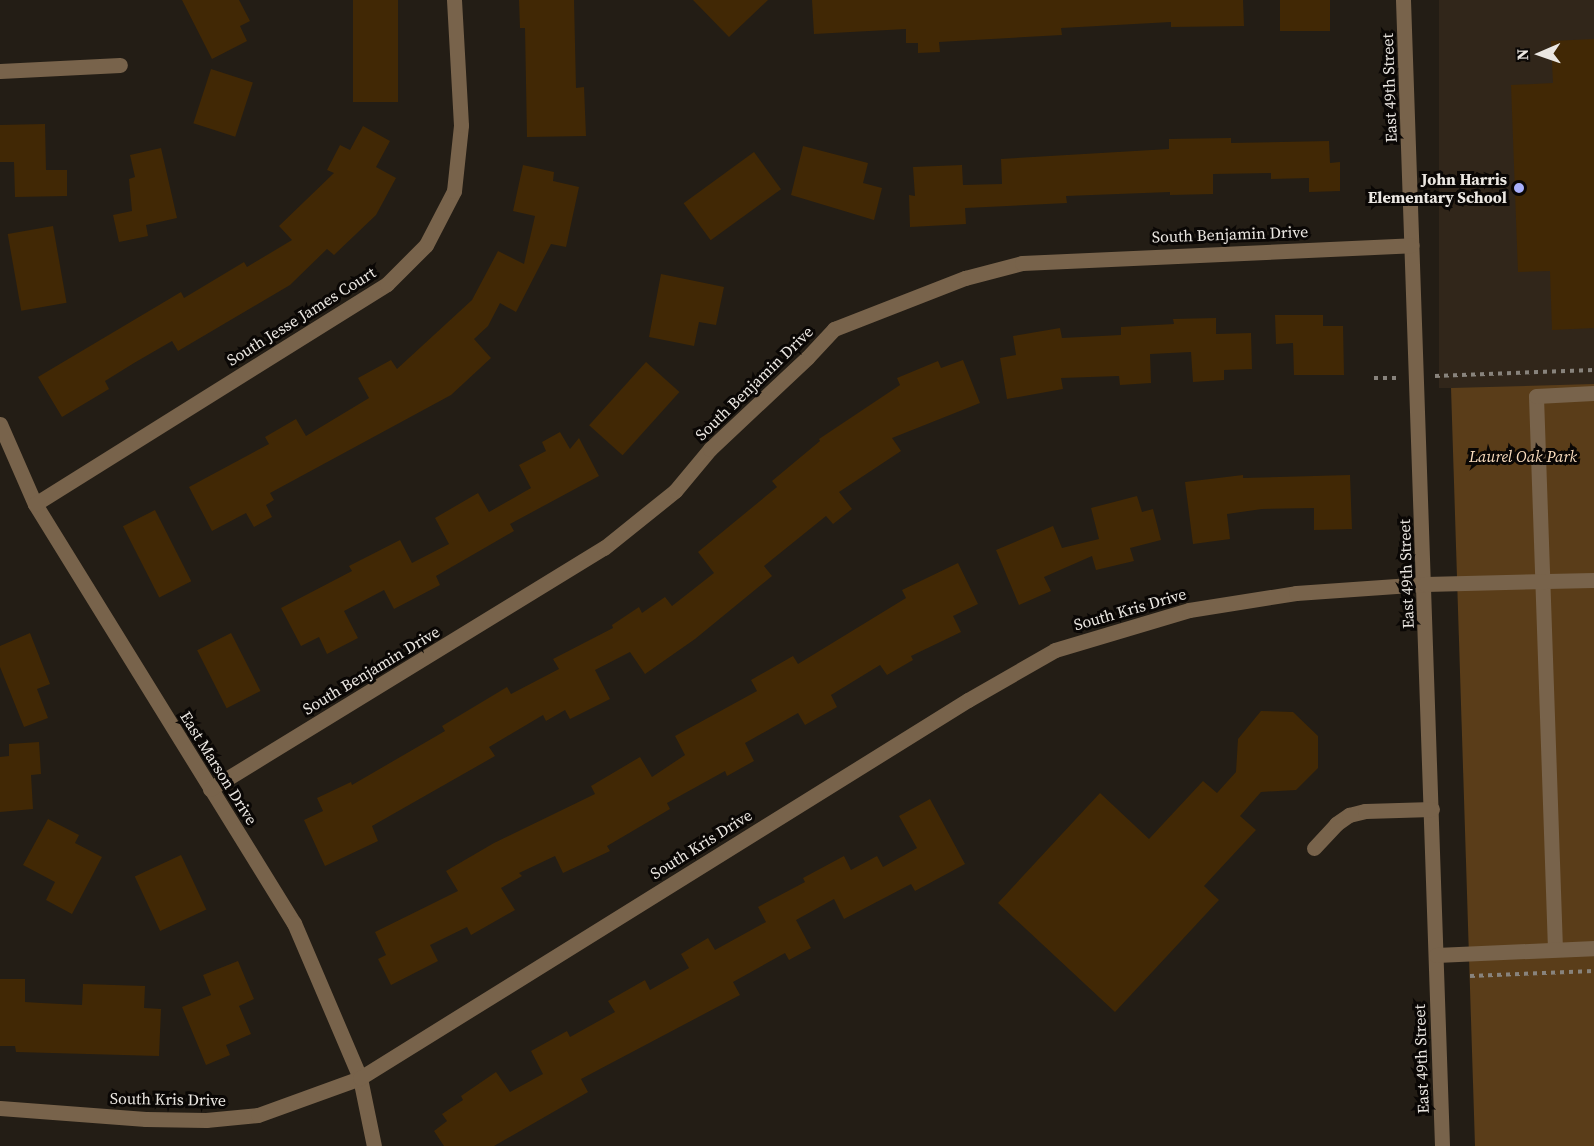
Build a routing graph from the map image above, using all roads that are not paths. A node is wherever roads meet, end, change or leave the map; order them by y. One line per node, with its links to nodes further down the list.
1 (454, 0): 8 (street, South Jesse James Court)
2 (1403, 0): 5 (street, East 49th Street)
3 (120, 65): 4 (street)
4 (0, 71)
5 (1412, 245): 11 (street, East 49th Street); 12 (street, South Benjamin Drive)
6 (1594, 393): 10 (street)
7 (0, 424): 8 (street, East Marson Drive)
8 (35, 504): 12 (street, East Marson Drive)
9 (1594, 580): 10 (street, South Kris Drive)
10 (1541, 581): 11 (street, South Kris Drive); 16 (street)
11 (1425, 584): 13 (street, East 49th Street); 18 (street, South Kris Drive)
12 (210, 789): 18 (street, East Marson Drive)
13 (1432, 809): 14 (street); 17 (street, East 49th Street)
14 (1314, 848)
15 (1594, 948): 16 (street)
16 (1555, 949): 17 (street)
17 (1436, 955): 21 (street, East 49th Street)
18 (360, 1078): 19 (street, South Kris Drive); 20 (street, East Marson Drive)
19 (0, 1108)
20 (374, 1146)
21 (1442, 1146)

